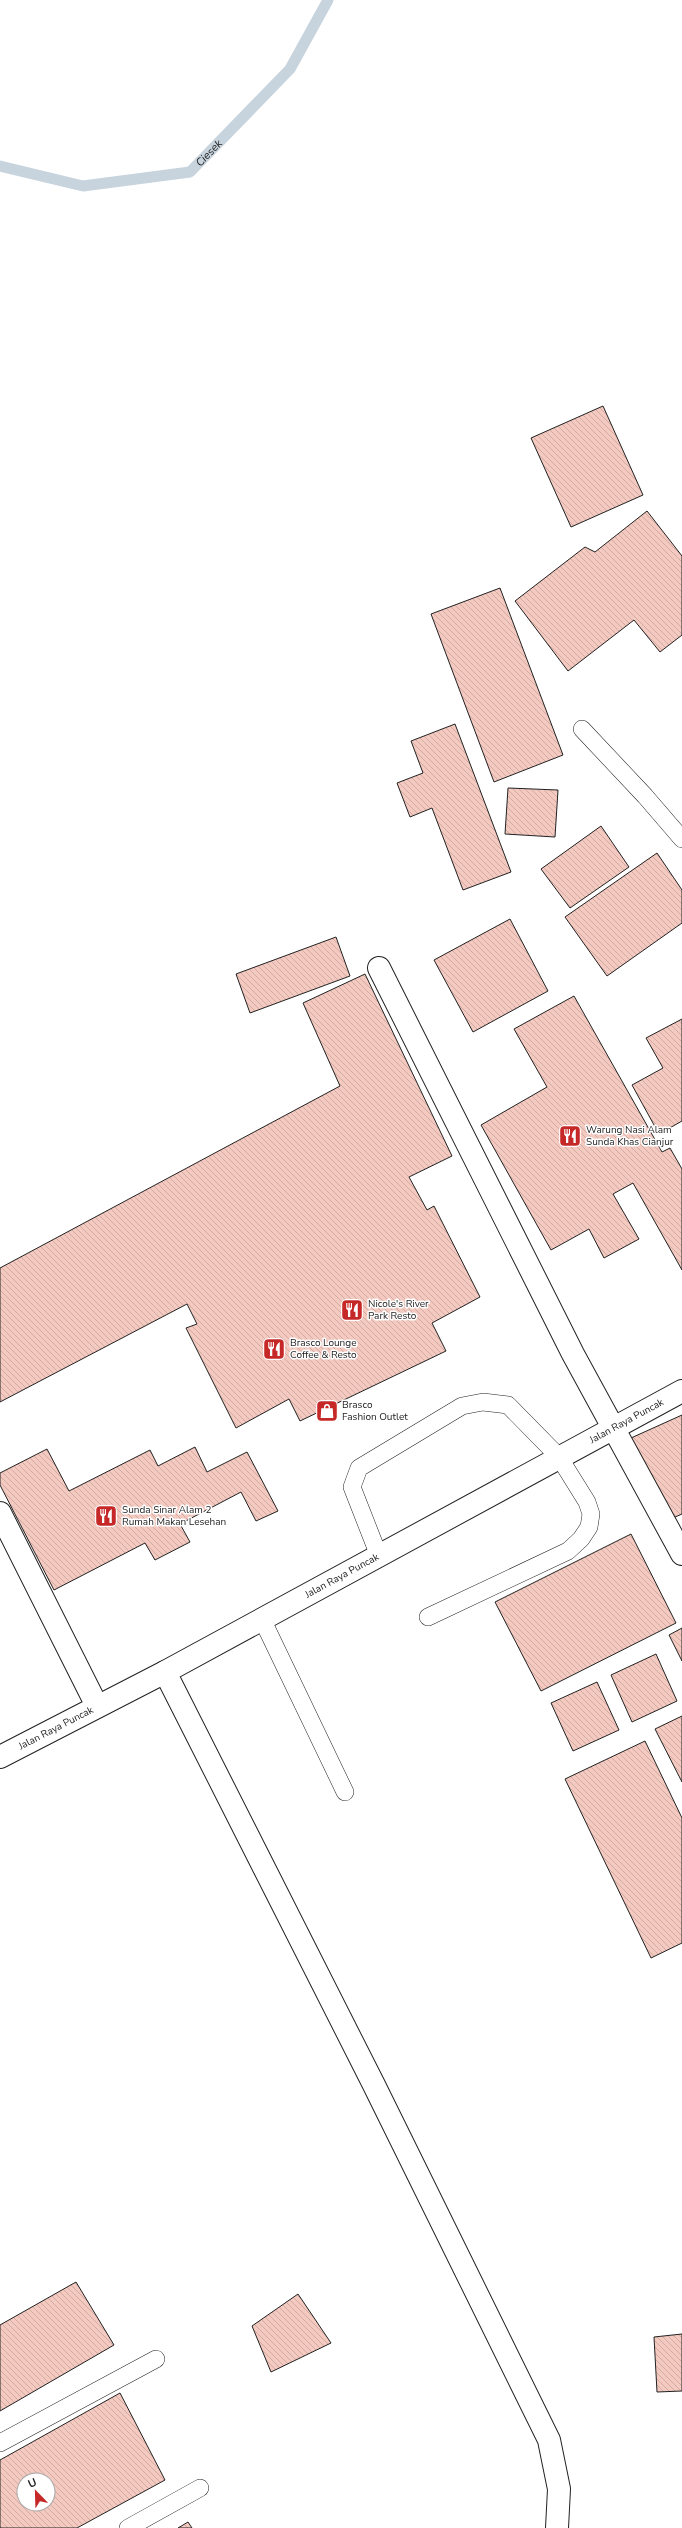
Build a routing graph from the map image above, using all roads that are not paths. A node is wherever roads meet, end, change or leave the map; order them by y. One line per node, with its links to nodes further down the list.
1 (582, 729): 2 (lane)
2 (682, 839)
3 (379, 968): 5 (main road)
4 (682, 1391): 5 (main road, Jalan Raya Puncak)
5 (614, 1427): 6 (main road, Jalan Raya Puncak); 8 (main road)
6 (559, 1457): 9 (main road, Jalan Raya Puncak); 9 (lane); 10 (lane)
7 (0, 1513): 13 (main road)
8 (682, 1554)
9 (379, 1556): 11 (main road, Jalan Raya Puncak)
10 (428, 1618)
11 (262, 1619): 12 (main road, Jalan Raya Puncak); 15 (lane)
12 (165, 1672): 13 (main road, Jalan Raya Puncak); 20 (main road)
13 (96, 1706): 14 (main road, Jalan Raya Puncak)
14 (0, 1757)
15 (345, 1792)
16 (156, 2359): 17 (lane)
17 (0, 2443)
18 (200, 2488): 19 (lane)
19 (128, 2528)
20 (557, 2528)

